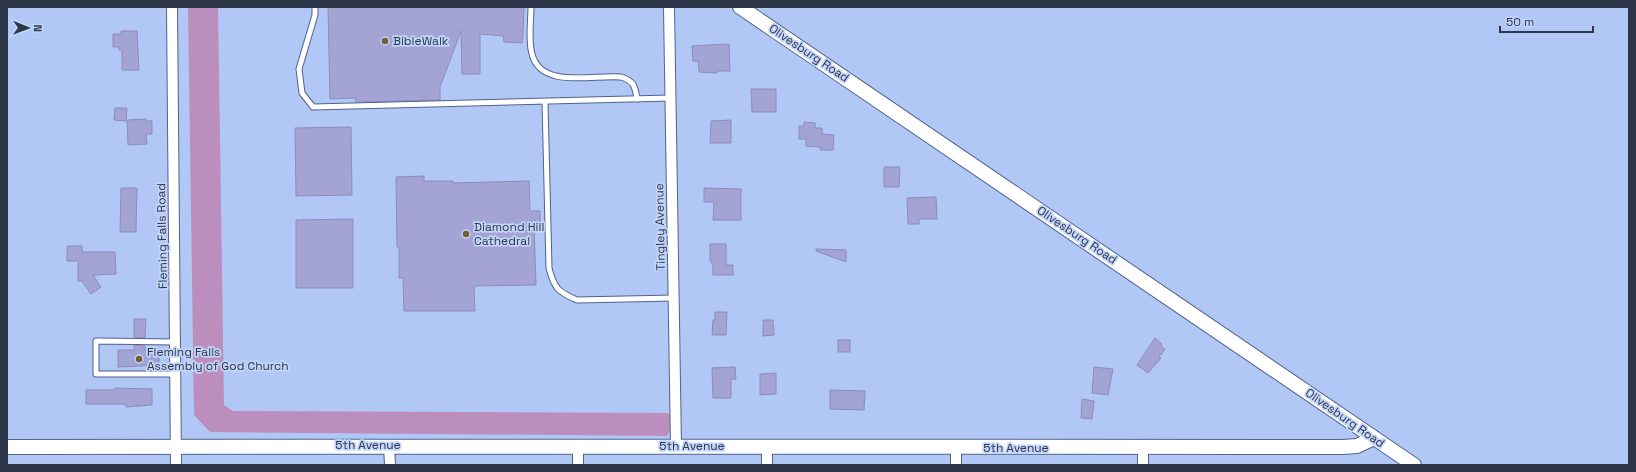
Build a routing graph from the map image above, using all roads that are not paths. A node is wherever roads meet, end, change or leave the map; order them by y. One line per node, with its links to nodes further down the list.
1 (172, 7): 10 (street, Fleming Falls Road)
2 (315, 7): 8 (lane)
3 (532, 7): 7 (lane)
4 (669, 7): 6 (street, Tingley Avenue)
5 (740, 7): 12 (street, Olivesburg Road)
6 (670, 98): 7 (lane); 9 (street, Tingley Avenue)
7 (637, 99): 8 (lane)
8 (545, 102): 9 (lane)
9 (674, 298): 16 (street, Tingley Avenue)
10 (175, 342): 11 (street, Fleming Falls Road); 11 (lane)
11 (176, 374): 14 (street, Fleming Falls Road)
12 (1374, 438): 20 (street, 5th Avenue); 27 (street, Olivesburg Road)
13 (389, 445): 14 (street, 5th Avenue); 15 (street, 5th Avenue); 22 (street)
14 (176, 446): 17 (street, 5th Avenue); 21 (street, Fleming Falls Road)
15 (578, 446): 16 (street, 5th Avenue); 23 (street)
16 (676, 446): 18 (street, 5th Avenue)
17 (7, 447)
18 (767, 447): 19 (street, 5th Avenue); 24 (street)
19 (956, 448): 20 (street, 5th Avenue); 25 (street)
20 (1143, 448): 26 (street)
21 (176, 465)
22 (390, 465)
23 (578, 465)
24 (767, 465)
25 (956, 465)
26 (1143, 465)
27 (1414, 465)

